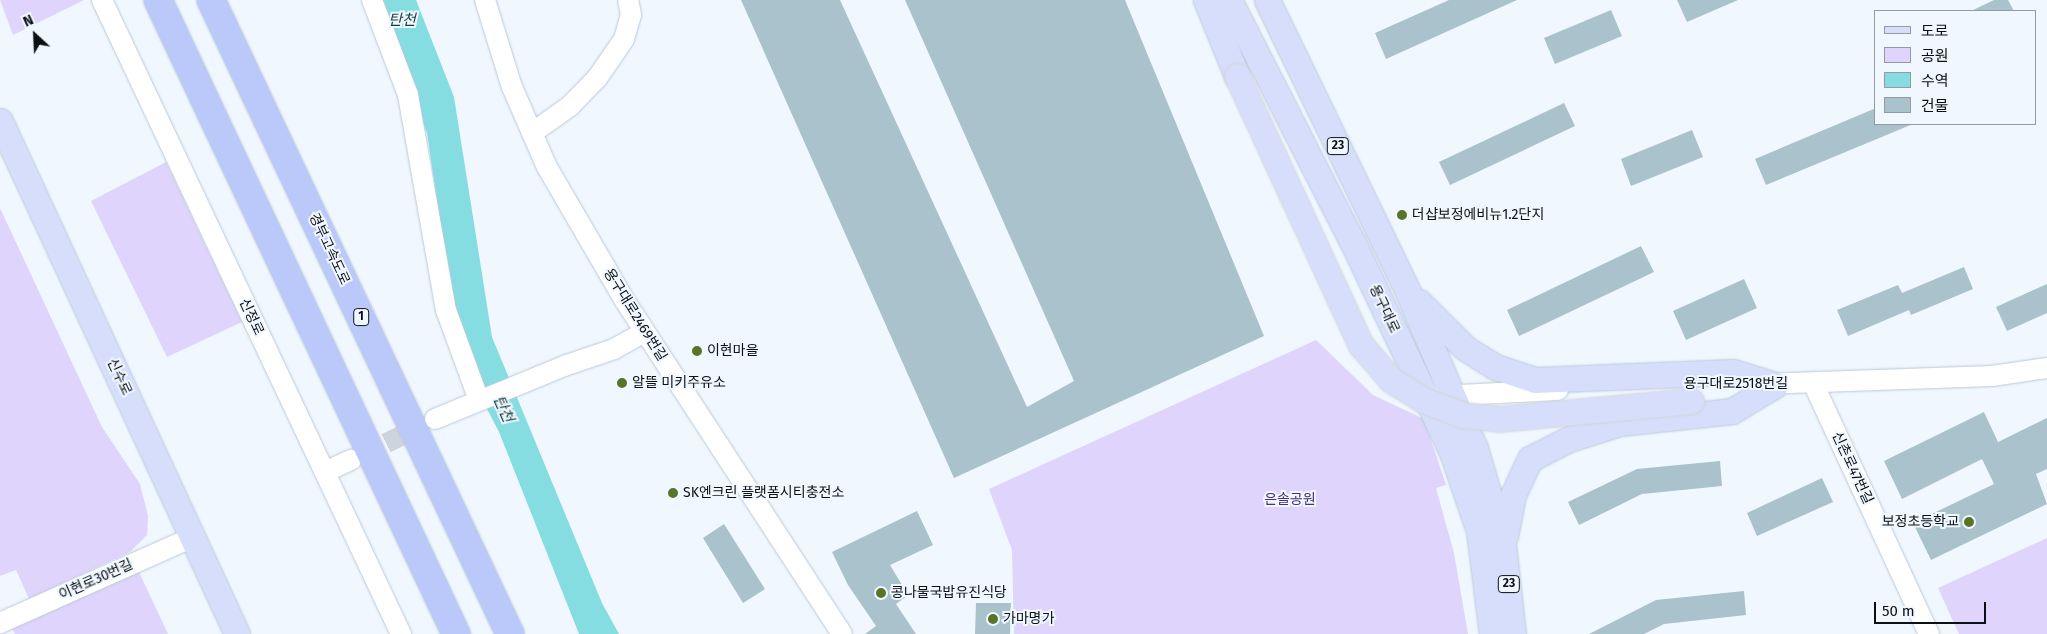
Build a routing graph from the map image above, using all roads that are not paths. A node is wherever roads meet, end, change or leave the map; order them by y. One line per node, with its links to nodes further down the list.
1 (102, 0): 24 (street, 신정로)
2 (158, 0): 32 (highway)
3 (211, 0): 33 (highway, 경부고속도로 / 1)
4 (372, 0): 21 (street)
5 (485, 0): 11 (street, 용구대로2469번길)
6 (628, 0): 11 (street)
7 (1206, 0): 18 (main road, bridge)
8 (1229, 0): 12 (main road, 용구대로 / 23)
9 (1267, 0): 13 (main road, 용구대로 / 23)
10 (0, 121): 26 (main road, 신수로)
11 (532, 133): 15 (street, 용구대로2469번길)
12 (1353, 243): 14 (main road); 20 (main road, 용구대로 / 23)
13 (1408, 292): 14 (main road, 용구대로 / 23); 18 (main road)
14 (1426, 330): 19 (main road, 용구대로 / 23)
15 (645, 332): 21 (street); 34 (street, 용구대로2469번길)
16 (2047, 368): 17 (street, 용구대로2518번길)
17 (1813, 383): 18 (street, 용구대로2518번길); 37 (street, 신촌로47번길)
18 (1775, 385): 19 (street, 용구대로2518번길); 27 (main road)
19 (1453, 396): 20 (street, 용구대로2518번길); 27 (main road, 용구대로 / 23)
20 (1425, 397): 25 (main road, 용구대로 / 23)
21 (483, 399): 22 (street)
22 (435, 420)
23 (351, 460): 24 (street)
24 (324, 472): 31 (street, 신정로)
25 (1463, 484): 28 (main road); 35 (main road, 용구대로 / 23)
26 (192, 537): 29 (street, 이현로30번길); 30 (main road, 신수로)
27 (1503, 544): 28 (main road, 용구대로 / 23)
28 (1508, 569): 36 (main road, 용구대로 / 23)
29 (0, 623)
30 (237, 634)
31 (401, 634)
32 (456, 634)
33 (510, 634)
34 (842, 634)
35 (1492, 634)
36 (1513, 634)
37 (1929, 634)

